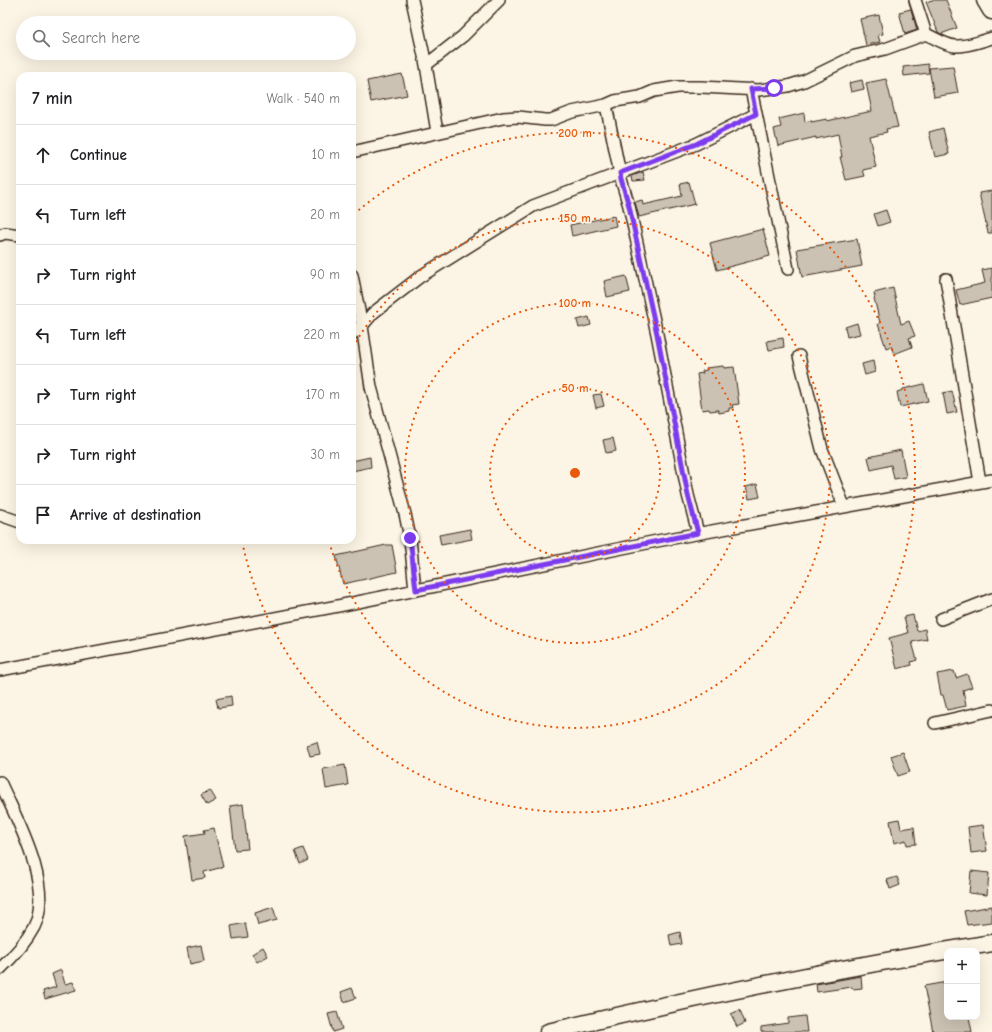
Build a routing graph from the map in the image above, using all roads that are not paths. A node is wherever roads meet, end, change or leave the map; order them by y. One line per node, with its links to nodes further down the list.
1 (412, 0): 8 (street)
2 (498, 0): 8 (street)
3 (915, 0): 6 (street)
4 (986, 0): 5 (main road)
5 (992, 10)
6 (926, 34): 7 (street); 9 (street)
7 (992, 38)
8 (426, 65): 12 (street)
9 (751, 89): 10 (street); 11 (street)
10 (606, 105): 12 (street); 14 (street)
11 (756, 114): 14 (street); 17 (street)
12 (437, 132): 13 (street)
13 (356, 151)
14 (620, 173): 20 (street); 28 (street)
15 (0, 234): 16 (street)
16 (16, 235)
17 (788, 269)
18 (946, 279): 24 (street)
19 (356, 296): 20 (street)
20 (362, 326): 21 (street); 29 (street)
21 (356, 331)
22 (799, 356): 25 (street)
23 (992, 480): 24 (street)
24 (980, 482): 25 (street)
25 (844, 506): 28 (street)
26 (0, 515): 27 (street)
27 (16, 521)
28 (698, 533): 29 (street)
29 (416, 590): 32 (street)
30 (992, 599): 31 (street)
31 (941, 619)
32 (0, 670)
33 (992, 710): 34 (street)
34 (935, 722)
35 (0, 782): 37 (street)
36 (992, 943): 38 (main road)
37 (0, 969)
38 (548, 1032)

